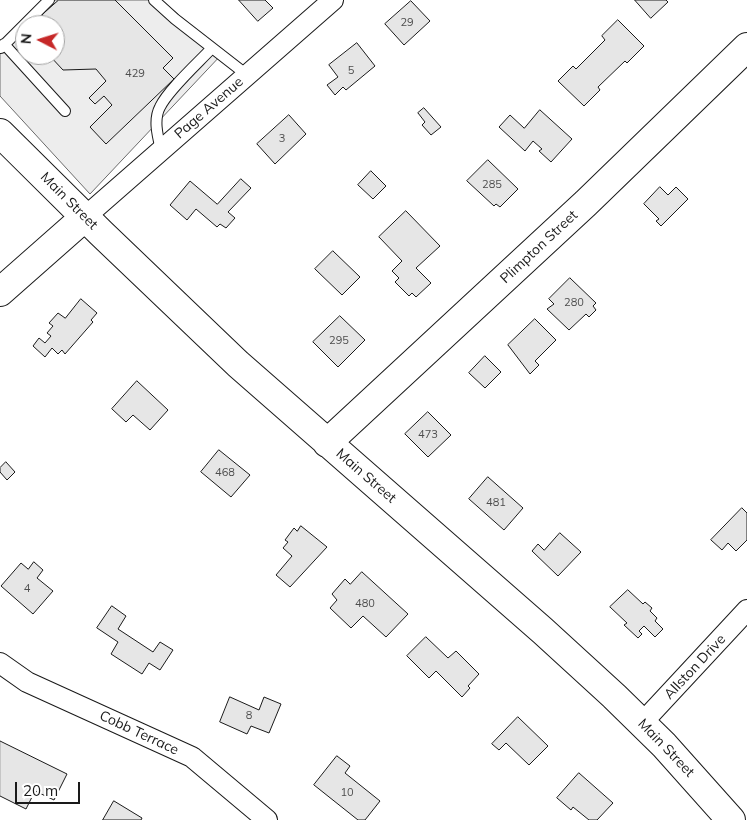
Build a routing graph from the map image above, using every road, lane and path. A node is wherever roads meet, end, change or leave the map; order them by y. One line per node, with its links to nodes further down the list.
1 (49, 0): 4 (lane)
2 (154, 0): 6 (lane)
3 (333, 0): 7 (street, Page Avenue)
4 (2, 46): 8 (lane)
5 (747, 47): 13 (main road, Plimpton Street)
6 (212, 48): 7 (lane); 10 (lane)
7 (247, 75): 10 (street, Page Avenue)
8 (65, 111)
9 (0, 133): 11 (main road, Main Street)
10 (161, 150): 11 (street, Page Avenue)
11 (85, 217): 12 (main road); 13 (main road, Main Street)
12 (0, 292)
13 (327, 443): 16 (main road, Main Street)
14 (747, 610): 16 (street, Allston Drive)
15 (0, 663): 17 (street, Cobb Terrace)
16 (642, 723): 18 (main road, Main Street)
17 (267, 820)
18 (731, 820)

